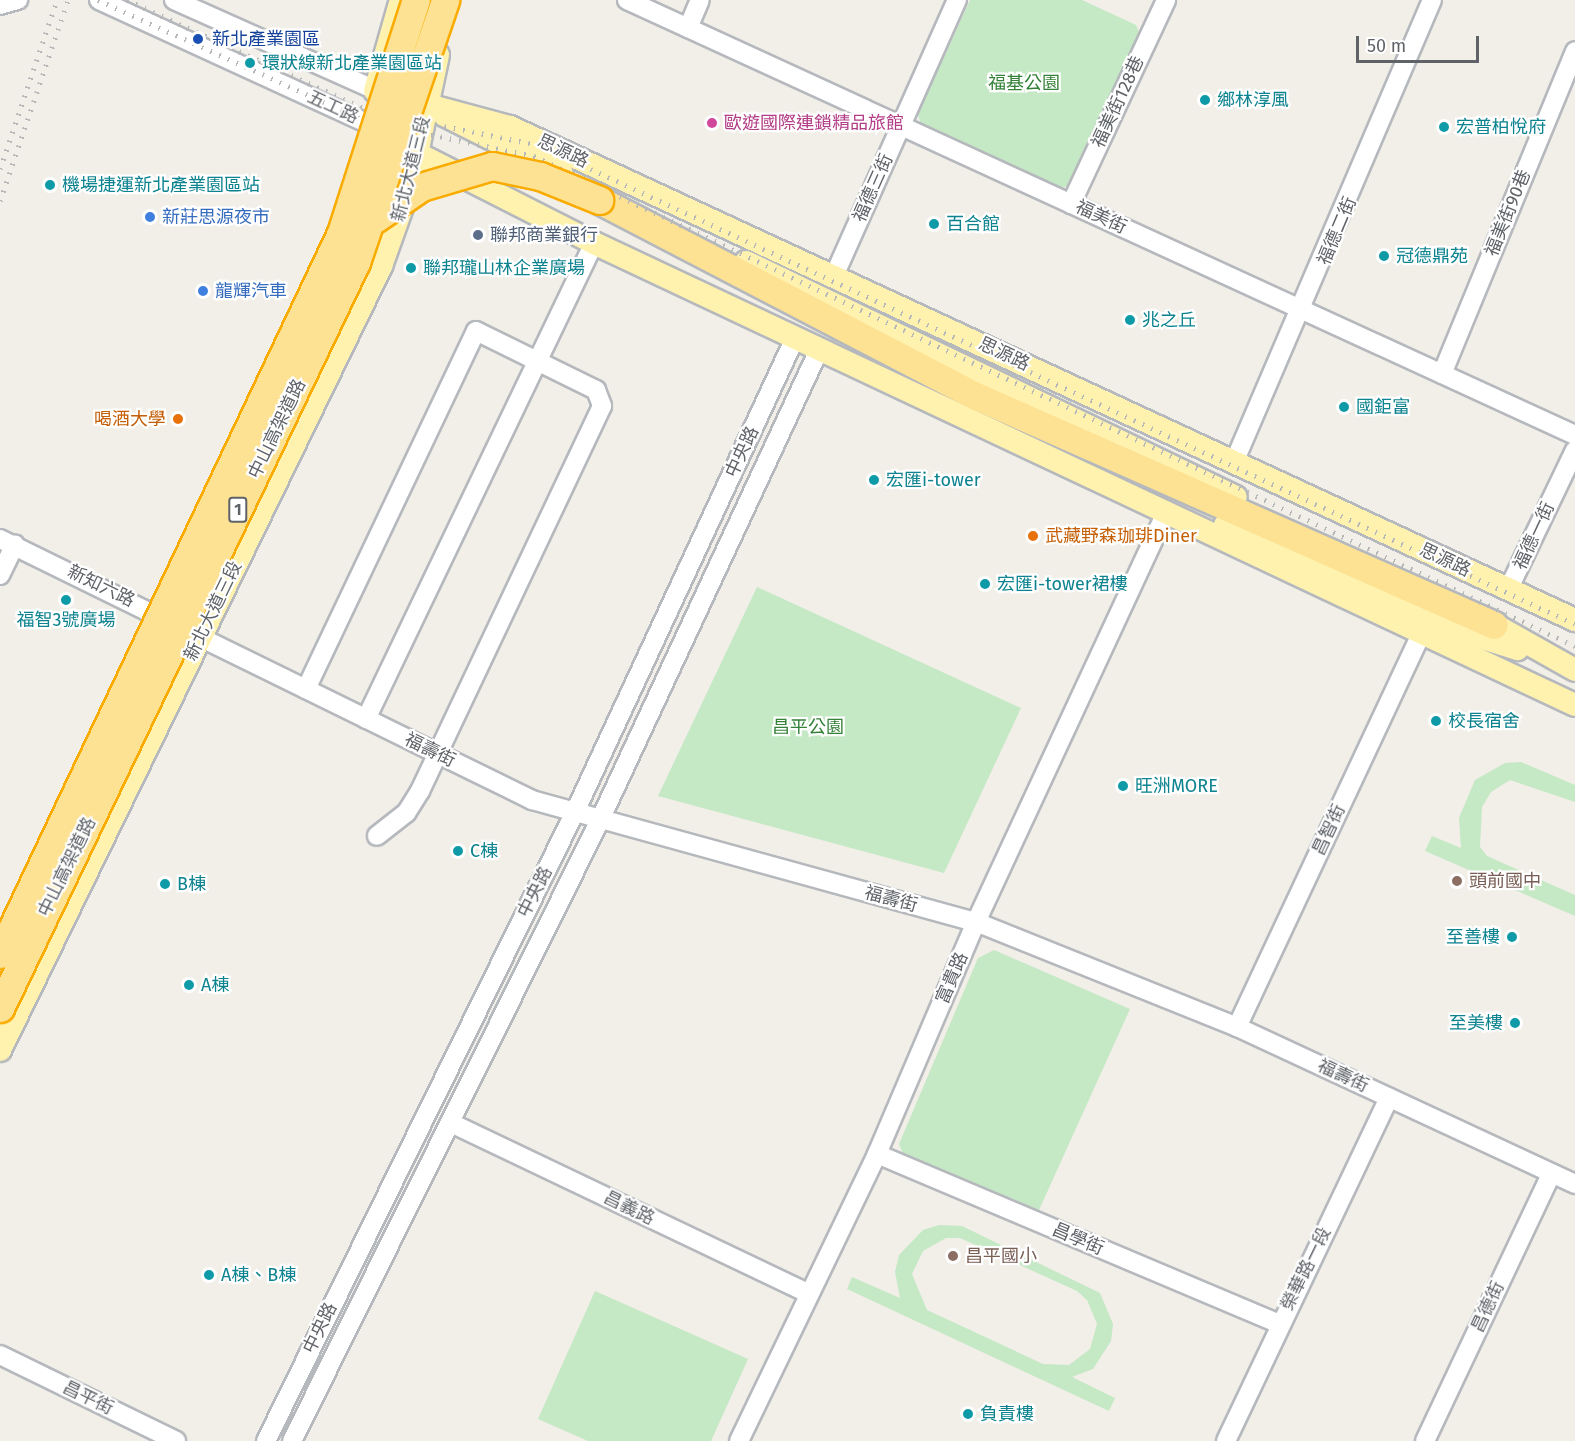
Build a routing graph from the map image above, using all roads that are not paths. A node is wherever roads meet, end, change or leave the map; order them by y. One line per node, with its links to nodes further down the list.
1 (18, 0): 14 (street)
2 (99, 0): 20 (street, 五工路)
3 (174, 0): 17 (street, 五工路)
4 (401, 0): 17 (main road)
5 (416, 0): 30 (highway, 中山高架道路 / 1, bridge)
6 (429, 0): 17 (highway)
7 (445, 0): 58 (highway, 中山高架道路 / 1, bridge)
8 (458, 0): 18 (main road, 1)
9 (627, 0): 15 (street, 福美街)
10 (700, 0): 15 (street)
11 (957, 0): 19 (street, 福德三街)
12 (1166, 0): 22 (street, 福美街128巷)
13 (1432, 0): 25 (street, 福德二街)
14 (0, 5)
15 (688, 28): 19 (street, 福美街)
16 (1575, 51): 29 (street, 福美街90巷)
17 (384, 93): 18 (main road, 思源路); 20 (highway)
18 (427, 106): 20 (main road, 新北大道三段); 21 (main road, 新北大道三段 / 1); 24 (main road, 思源路); 42 (main road, 思源路)
19 (901, 126): 22 (street, 福美街); 24 (street, 福德三街)
20 (379, 132): 21 (main road, 思源路); 39 (main road, 1); 41 (main road, 新北大道三段 / 1)
21 (418, 153): 23 (main road, 思源路); 44 (main road, 新北大道三段 / 1)
22 (1071, 204): 25 (street, 福美街)
23 (594, 243): 26 (main road, 思源路); 28 (street)
24 (834, 276): 33 (main road, 思源路)
25 (1304, 311): 29 (street, 福美街); 33 (street, 福德二街)
26 (795, 338): 27 (main road, 思源路); 51 (street, 中央路)
27 (819, 350): 34 (main road, 思源路); 52 (street, 中央路)
28 (541, 359): 47 (street); 49 (street); 50 (street)
29 (1442, 374): 31 (street, 福美街)
30 (264, 399): 42 (highway, bridge); 56 (highway, 中山高架道路 / 1, bridge)
31 (1575, 435)
32 (1575, 450): 38 (street, 福德一街)
33 (1235, 460): 38 (main road, 思源路)
34 (1111, 483): 35 (main road, 思源路); 45 (main road, 思源路)
35 (1165, 514): 43 (main road, 思源路); 54 (street, 富貴路)
36 (7, 542): 37 (street); 39 (street, 新知六路)
37 (0, 575)
38 (1508, 590): 40 (main road, 思源路)
39 (150, 609): 41 (street, 新知六路); 55 (main road, 1)
40 (1575, 620)
41 (173, 621): 44 (street, 新知六路); 57 (main road, 新北大道三段 / 1)
42 (1494, 625): 45 (main road, 思源路)
43 (1421, 634): 48 (main road, 思源路); 59 (street, 昌智街)
44 (201, 636): 47 (street, 福壽街); 60 (main road, 新北大道三段 / 1)
45 (1552, 659): 46 (main road, 思源路)
46 (1575, 670)
47 (306, 689): 49 (street, 福壽街)
48 (1575, 705)
49 (366, 718): 50 (street, 福壽街)
50 (437, 753): 51 (street, 福壽街); 53 (street)
51 (574, 814): 52 (street, 福壽街); 70 (street, 中央路)
52 (600, 820): 54 (street, 福壽街); 62 (street, 中央路)
53 (376, 836)
54 (976, 922): 59 (street, 福壽街); 63 (street, 富貴路)
55 (0, 923)
56 (0, 954)
57 (0, 982)
58 (0, 1008)
59 (1237, 1027): 61 (street, 福壽街)
60 (0, 1050)
61 (1389, 1098): 64 (street, 福壽街); 67 (street, 榮華路一段)
62 (452, 1123): 66 (street, 昌義路); 71 (street, 中央路)
63 (877, 1154): 66 (street, 富貴路); 67 (street, 昌學街)
64 (1551, 1174): 65 (street, 福壽街); 74 (street, 昌德街)
65 (1575, 1184)
66 (807, 1293): 72 (street, 富貴路)
67 (1280, 1324): 73 (street, 榮華路一段)
68 (0, 1354): 69 (street, 昌平街)
69 (176, 1441)
70 (266, 1441)
71 (292, 1441)
72 (739, 1441)
73 (1226, 1441)
74 (1425, 1441)

